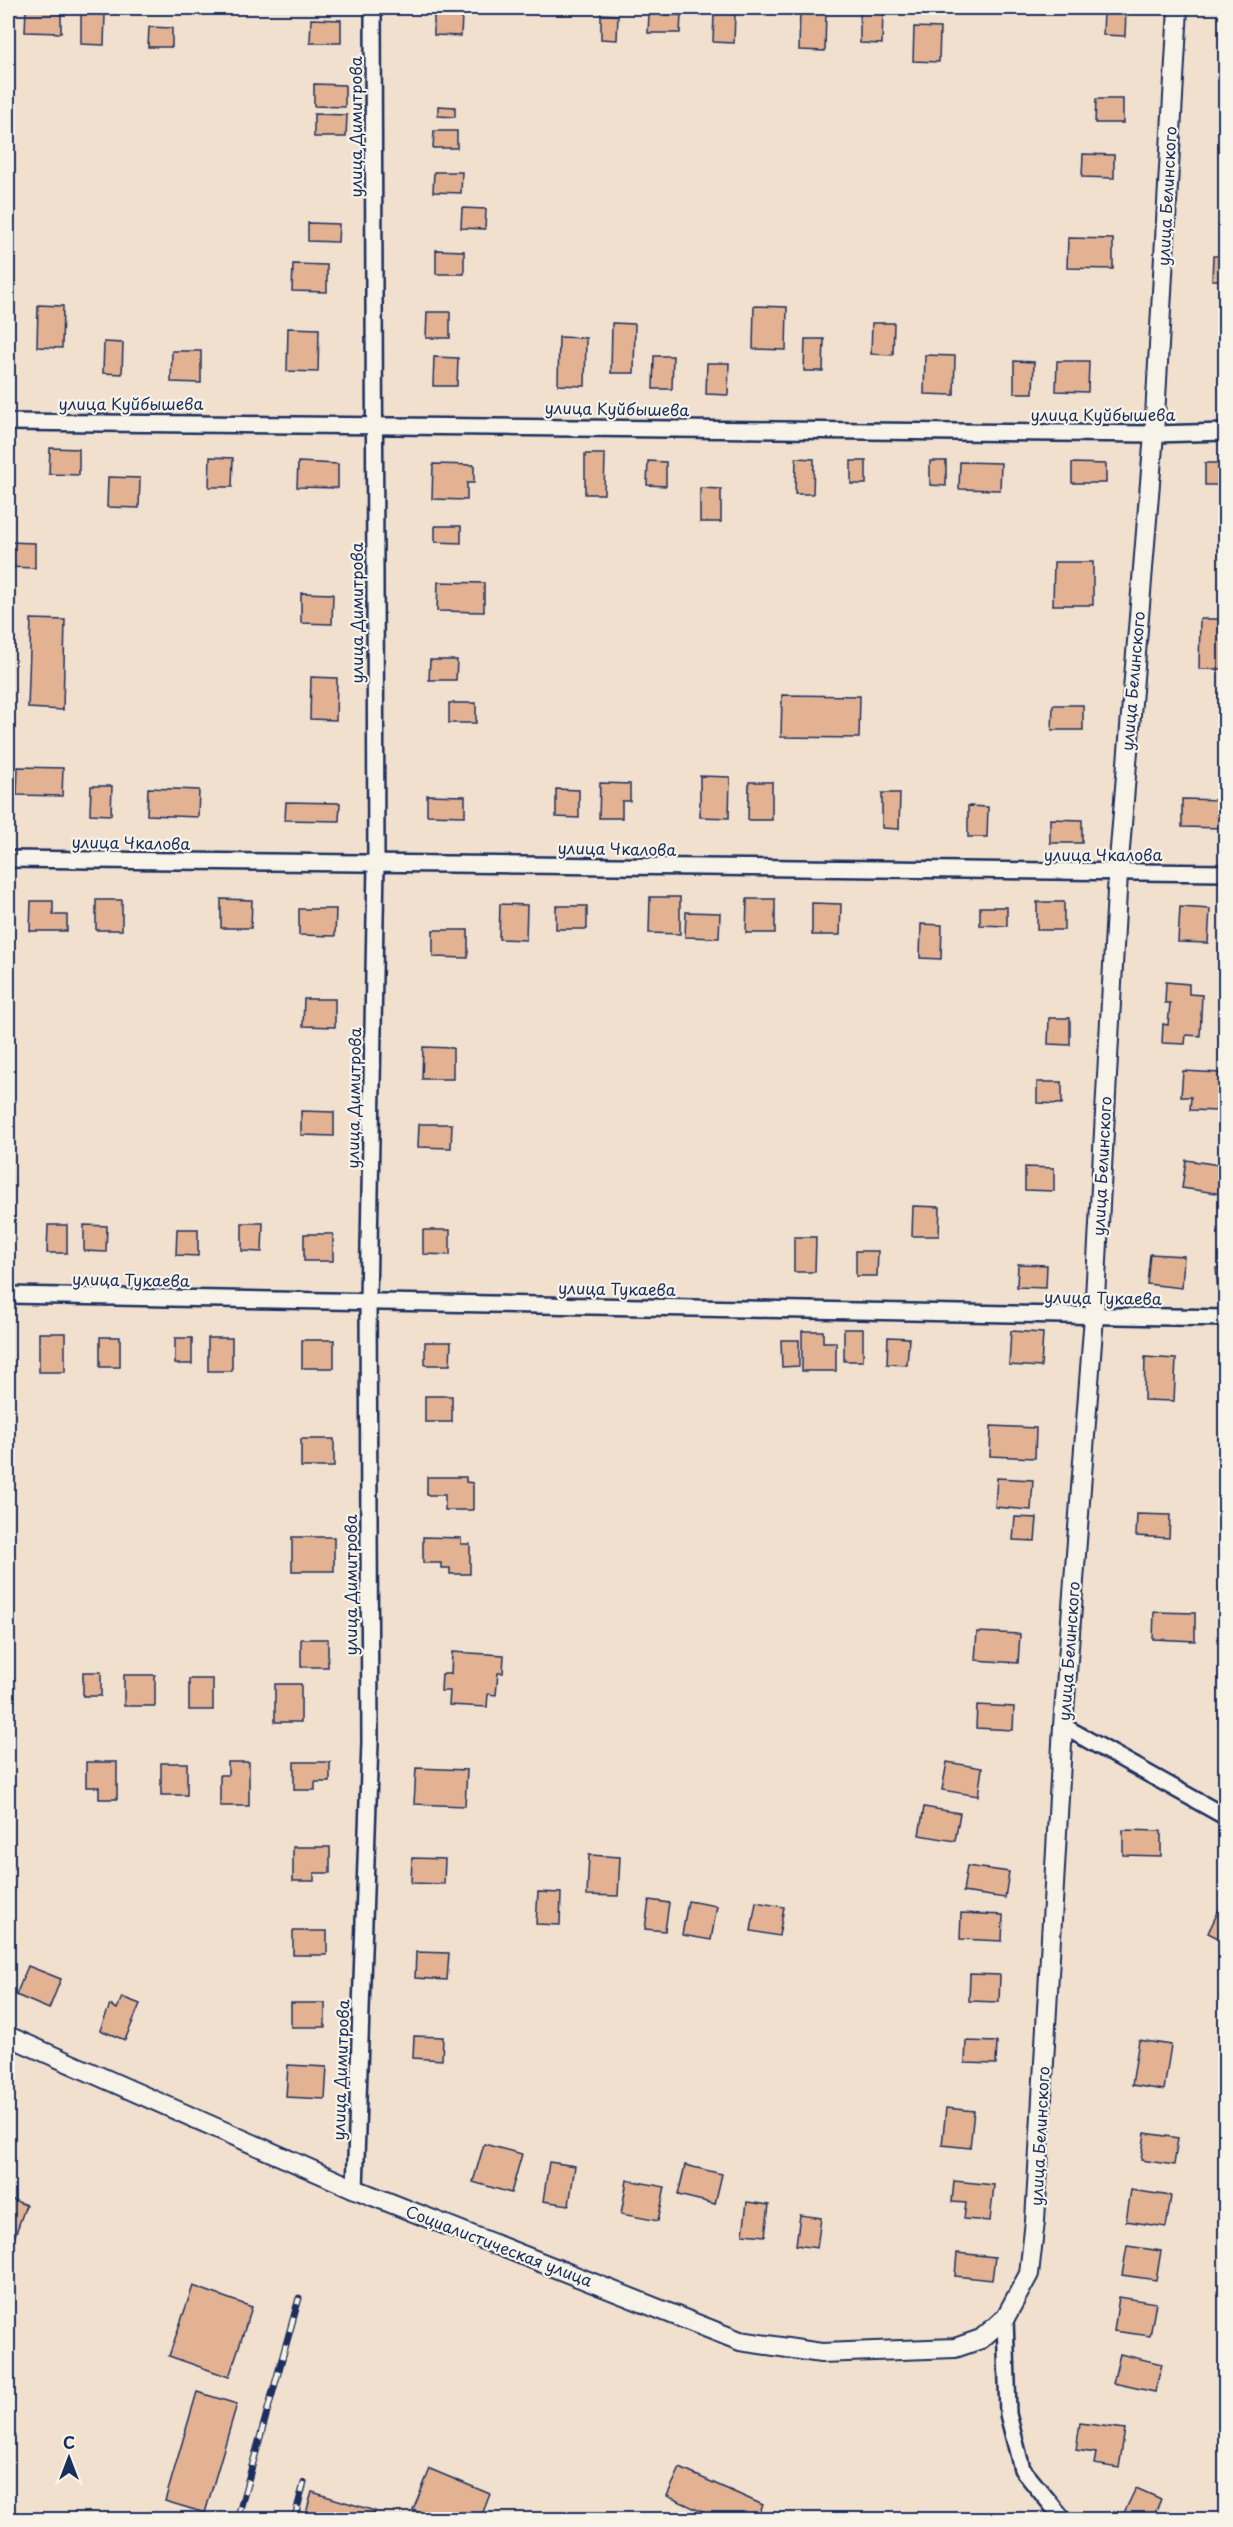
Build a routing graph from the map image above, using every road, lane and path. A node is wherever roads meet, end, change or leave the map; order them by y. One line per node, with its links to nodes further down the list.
1 (373, 8): 4 (street, улица Димитрова)
2 (1178, 8): 6 (street, улица Белинского)
3 (8, 422): 4 (street, улица Куйбышева)
4 (374, 424): 6 (street, улица Куйбышева); 8 (street, улица Димитрова)
5 (1226, 432): 6 (street, улица Куйбышева)
6 (1154, 434): 9 (street, улица Белинского)
7 (8, 859): 8 (street, улица Чкалова)
8 (376, 864): 9 (street, улица Чкалова); 12 (street, улица Димитрова)
9 (1118, 873): 10 (street, улица Чкалова); 13 (street, улица Белинского)
10 (1226, 873)
11 (8, 1295): 12 (street, улица Тукаева)
12 (368, 1302): 13 (street, улица Тукаева); 18 (street, улица Димитрова)
13 (1094, 1316): 14 (street, улица Тукаева); 15 (street, улица Белинского)
14 (1226, 1318)
15 (1063, 1726): 16 (street); 19 (street, улица Белинского)
16 (1226, 1817)
17 (8, 2036): 18 (street, Социалистическая улица)
18 (355, 2189): 19 (street, Социалистическая улица)
19 (1005, 2318): 20 (street)
20 (1064, 2520)

